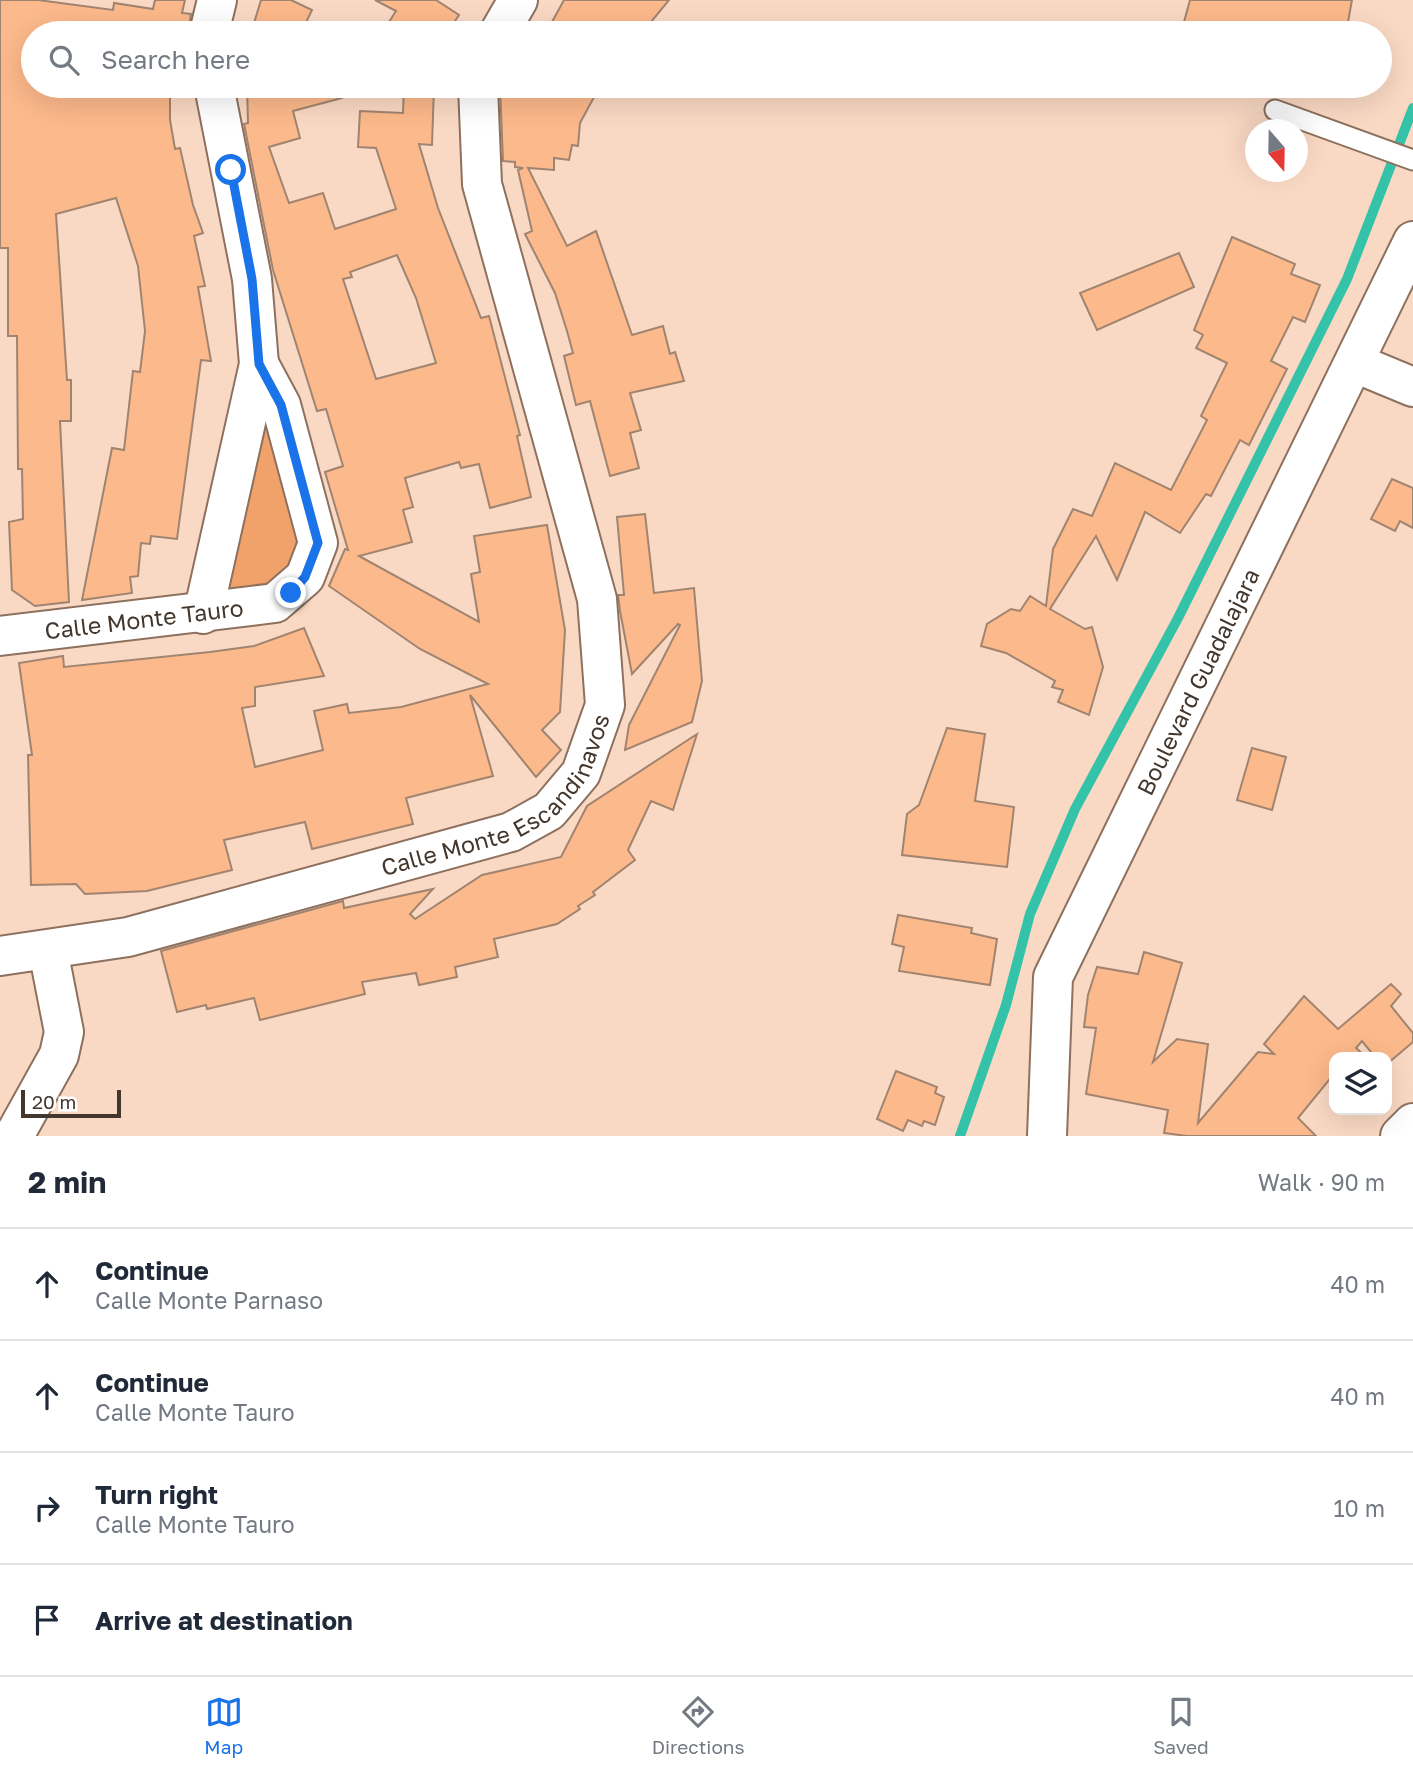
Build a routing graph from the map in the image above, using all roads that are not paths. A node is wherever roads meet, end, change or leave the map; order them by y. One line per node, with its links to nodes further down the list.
1 (217, 0): 3 (street)
2 (518, 0): 4 (street)
3 (212, 21)
4 (506, 21)
5 (216, 98): 11 (street)
6 (478, 98): 15 (street, Calle Monte Escandinavos)
7 (1275, 110): 8 (lane)
8 (1407, 158)
9 (1413, 242): 10 (street, Boulevard Guadalajara)
10 (1354, 363): 12 (street); 19 (street, Boulevard Guadalajara)
11 (259, 364): 13 (street); 13 (street, Calle Monte Tauro)
12 (1413, 387)
13 (203, 614): 14 (street, Calle Monte Tauro)
14 (0, 636)
15 (48, 950): 16 (street, Calle Monte Escandinavos); 18 (street)
16 (0, 956)
17 (1413, 1123): 20 (street)
18 (14, 1136)
19 (1047, 1136)
20 (1400, 1136)

